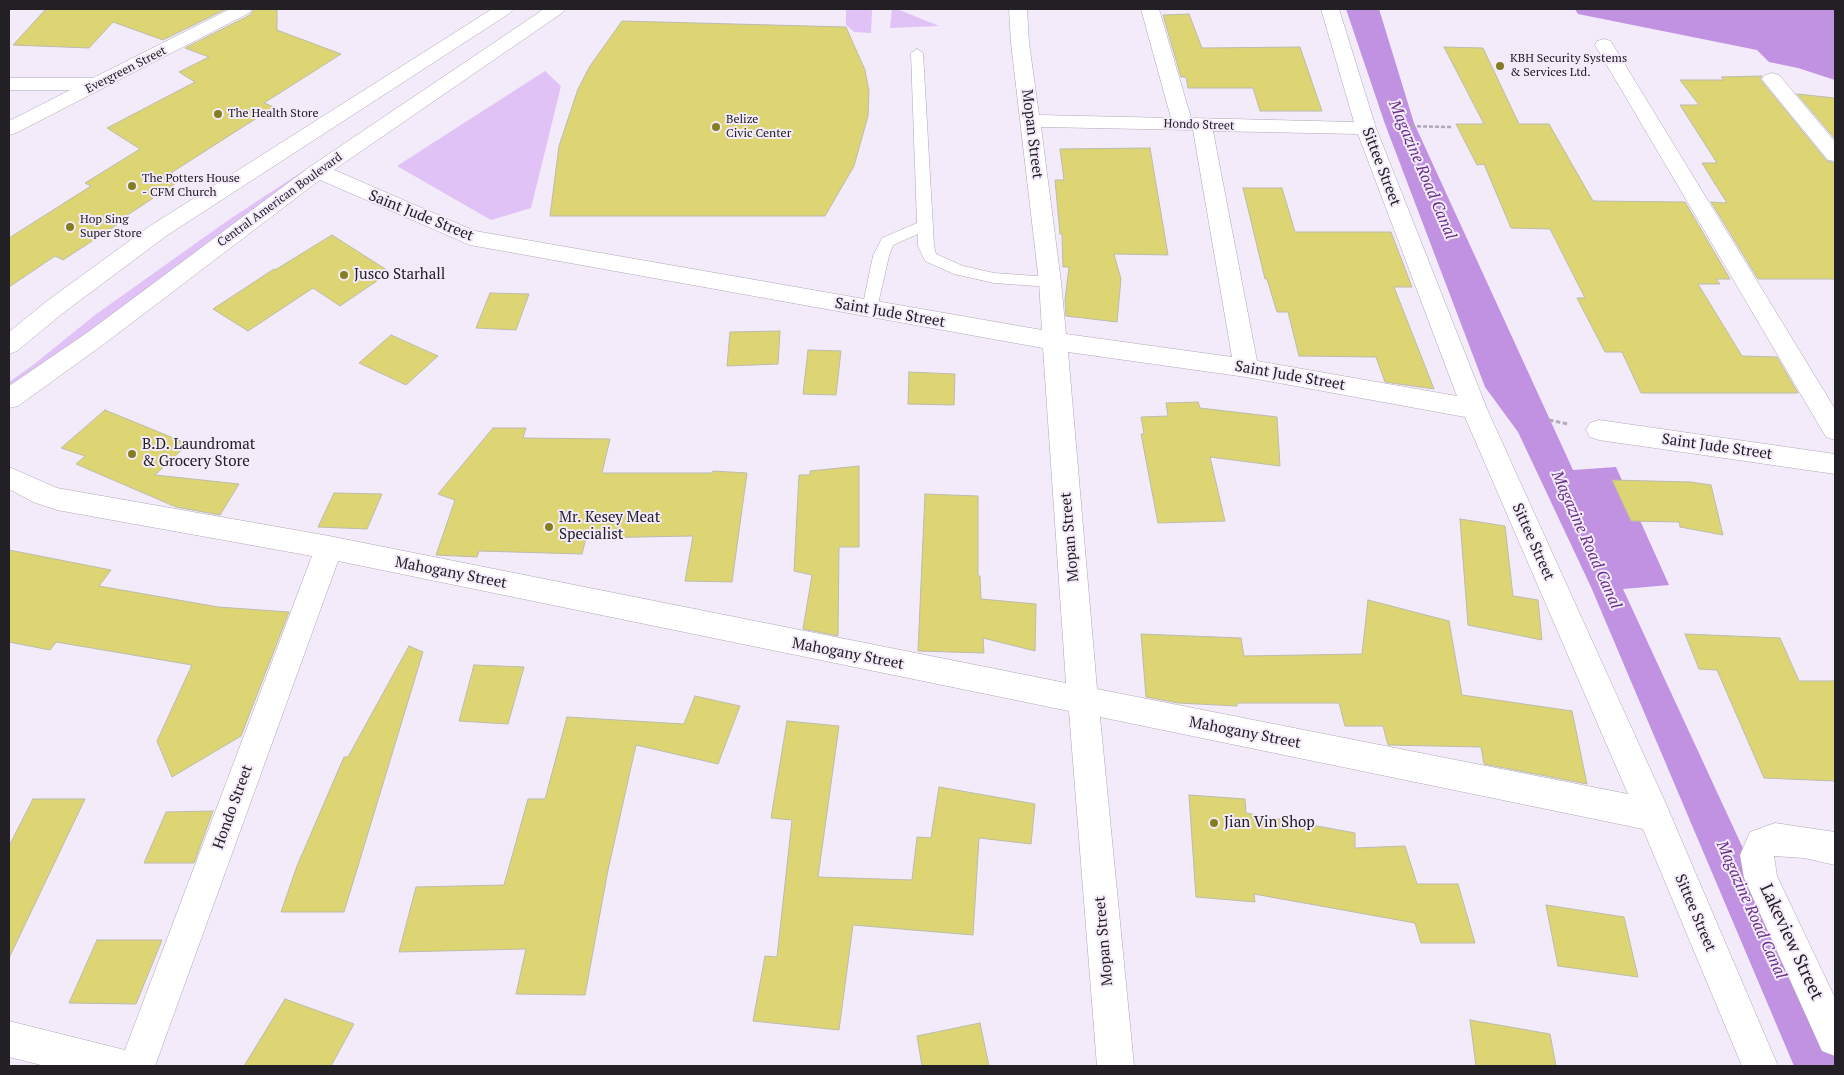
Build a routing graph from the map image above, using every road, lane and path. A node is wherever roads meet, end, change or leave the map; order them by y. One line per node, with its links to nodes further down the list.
1 (243, 9): 11 (street, Evergreen Street)
2 (504, 9): 24 (street)
3 (556, 9): 19 (street, Central American Boulevard)
4 (1018, 9): 12 (street, Mopan Street)
5 (1150, 9): 13 (street)
6 (1330, 9): 15 (street, Sittee Street)
7 (1604, 45): 29 (street)
8 (917, 53): 20 (lane)
9 (1772, 79): 18 (street)
10 (9, 84): 11 (street)
11 (100, 84): 17 (street, Evergreen Street)
12 (1031, 121): 13 (street, Hondo Street); 21 (street, Mopan Street)
13 (1192, 125): 15 (street, Hondo Street); 25 (street)
14 (1412, 126): 16 (path)
15 (1366, 128): 27 (street, Sittee Street)
16 (1450, 128)
17 (9, 129)
18 (1835, 155)
19 (318, 171): 22 (street, Saint Jude Street); 26 (street, Central American Boulevard)
20 (925, 225): 21 (lane); 22 (lane)
21 (1050, 282): 23 (street, Mopan Street)
22 (870, 310): 23 (street, Saint Jude Street)
23 (1054, 341): 25 (street, Saint Jude Street); 35 (street, Mopan Street)
24 (9, 346)
25 (1246, 368): 27 (street, Saint Jude Street)
26 (9, 399)
27 (1474, 409): 36 (street, Sittee Street)
28 (1599, 430): 30 (street, Saint Jude Street)
29 (1835, 430)
30 (1835, 464)
31 (9, 477): 33 (street, Mahogany Street)
32 (9, 493): 33 (street, Mahogany Street)
33 (42, 494): 34 (street, Mahogany Street)
34 (329, 548): 35 (street, Mahogany Street); 41 (street, Hondo Street)
35 (1083, 701): 36 (street, Mahogany Street); 42 (street, Mopan Street)
36 (1654, 814): 43 (street, Sittee Street)
37 (1835, 848): 38 (street, Lakeview Street)
38 (1835, 1038)
39 (9, 1039): 40 (street)
40 (119, 1066)
41 (137, 1066)
42 (1115, 1066)
43 (1760, 1066)

